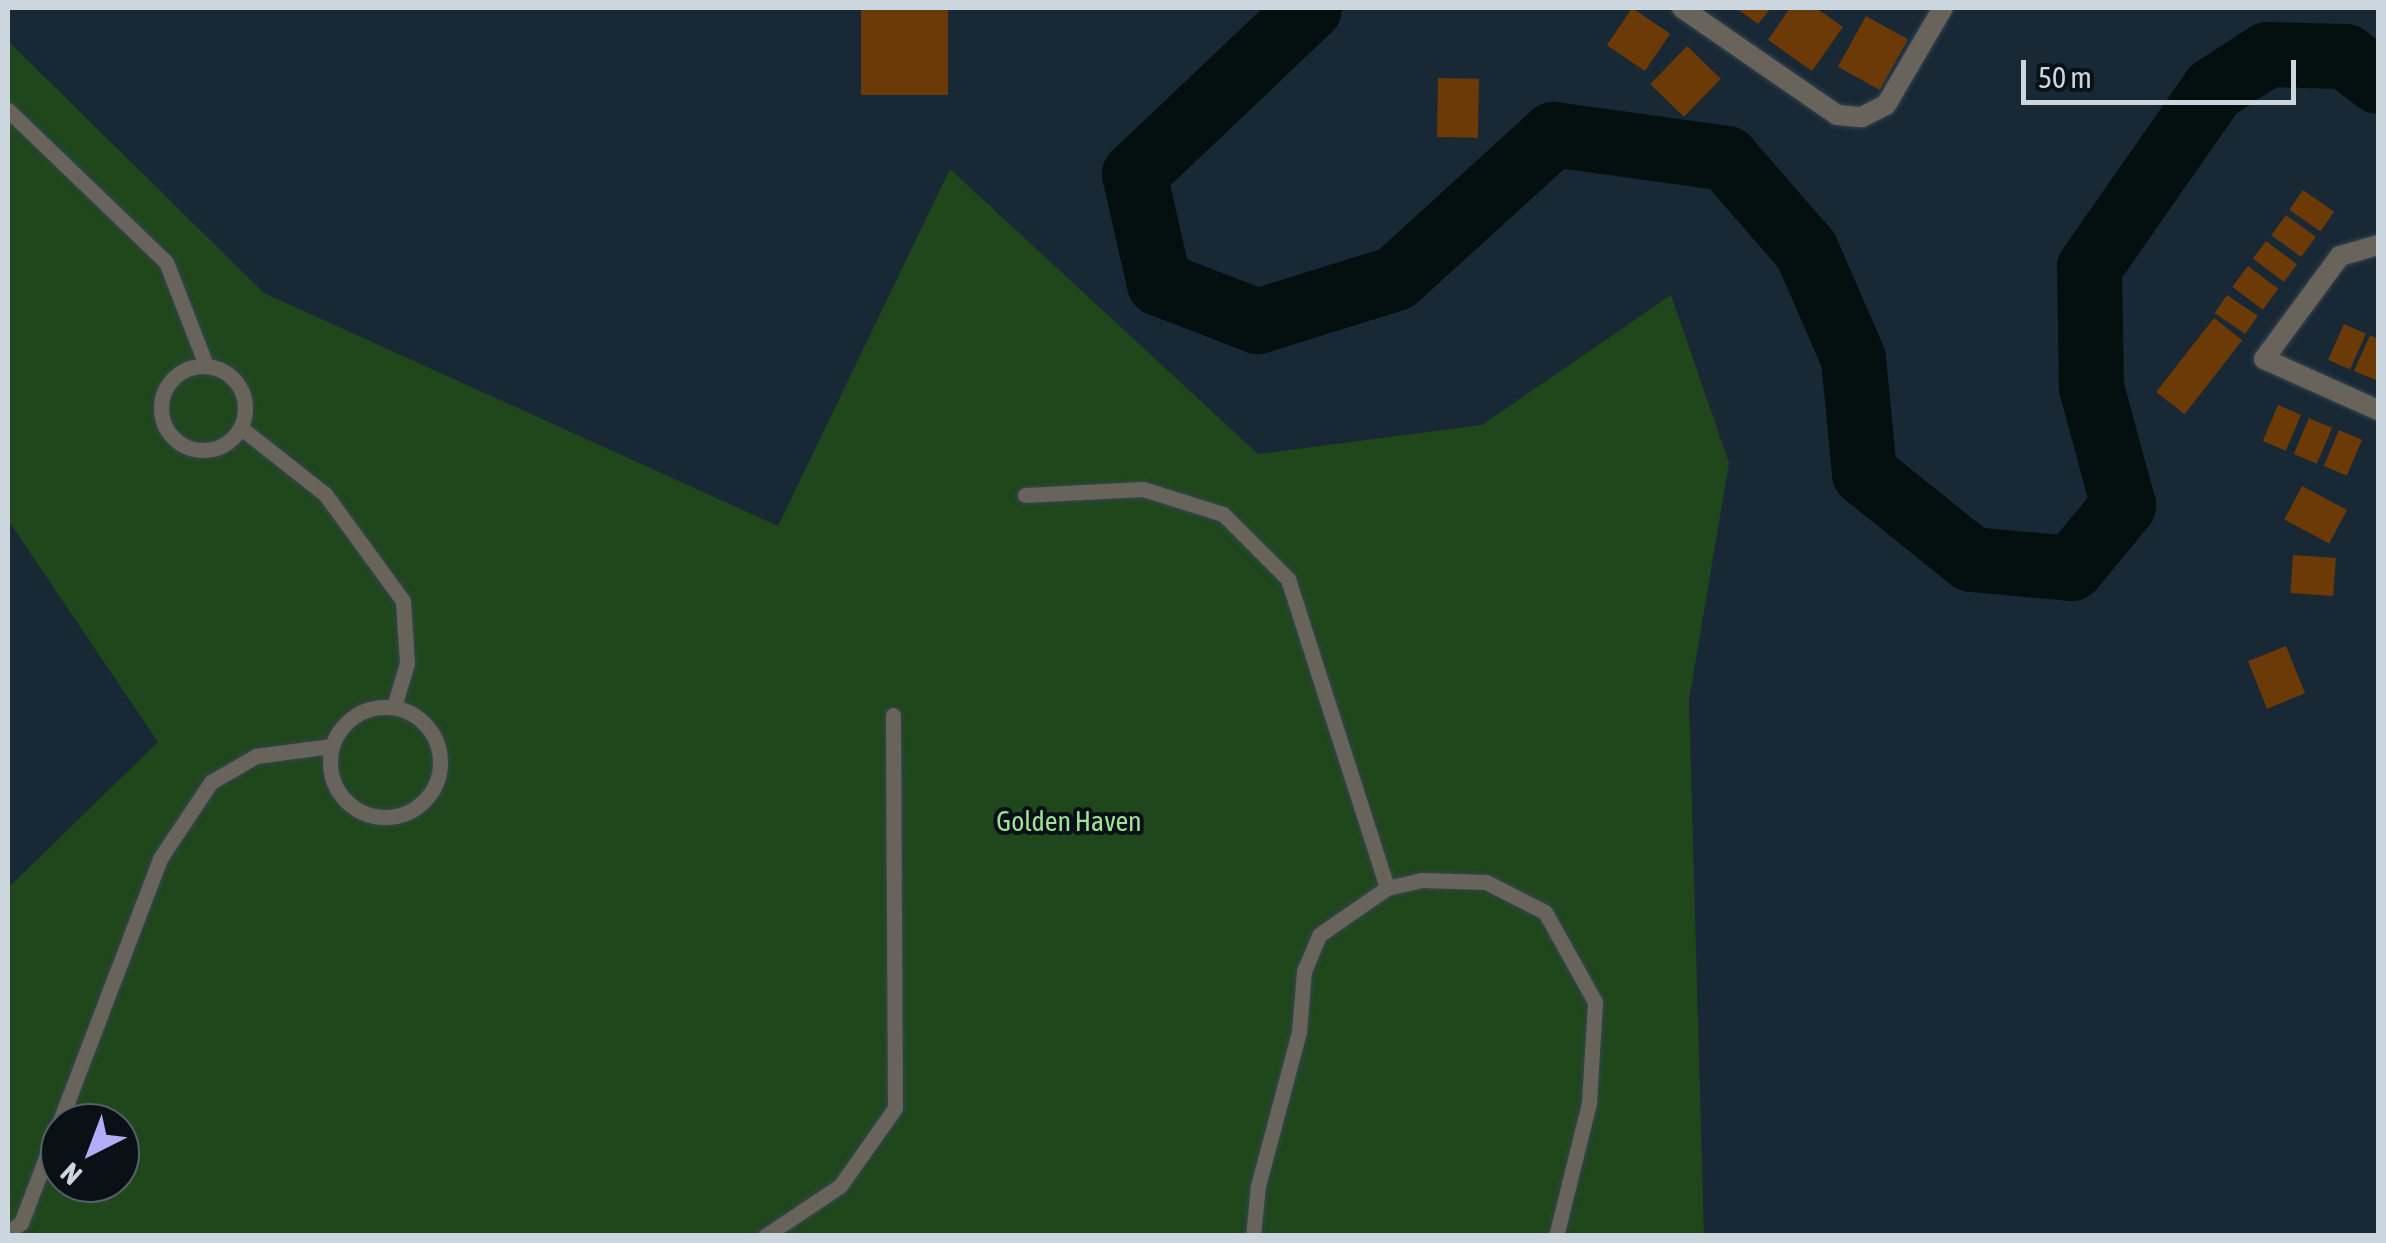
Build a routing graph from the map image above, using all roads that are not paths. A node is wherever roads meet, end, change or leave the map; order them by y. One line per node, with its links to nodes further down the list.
1 (1682, 8): 2 (street)
2 (1943, 8)
3 (8, 110): 5 (lane)
4 (2378, 245): 6 (street)
5 (206, 364): 7 (lane); 7 (lane)
6 (2378, 410)
7 (241, 428): 9 (lane)
8 (1025, 495): 12 (lane)
9 (394, 707): 11 (lane); 11 (lane)
10 (893, 714): 15 (lane)
11 (331, 746): 13 (lane)
12 (1387, 888): 16 (lane); 17 (lane)
13 (14, 1227): 14 (lane)
14 (36, 1236)
15 (766, 1236)
16 (1254, 1236)
17 (1556, 1236)

